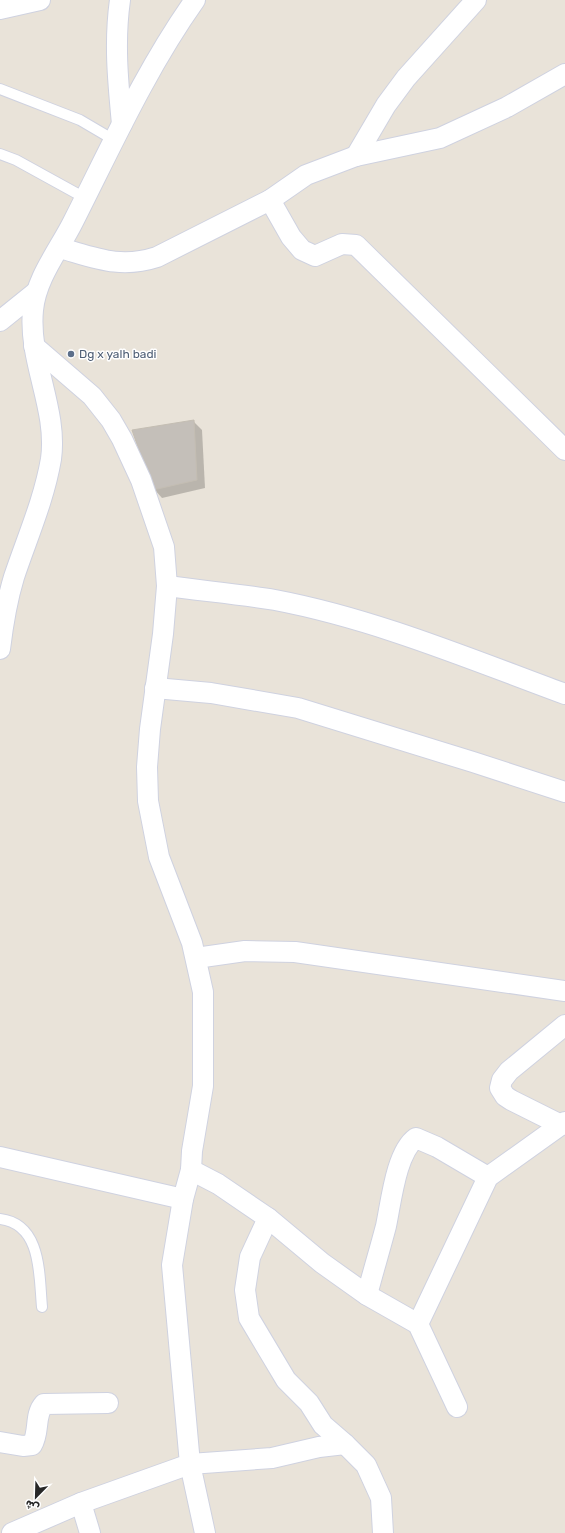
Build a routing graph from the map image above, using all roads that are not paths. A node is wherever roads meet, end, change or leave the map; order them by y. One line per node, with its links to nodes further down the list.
1 (40, 0): 5 (street)
2 (120, 0): 8 (street)
3 (195, 0): 8 (street)
4 (476, 0): 10 (street)
5 (0, 9)
6 (565, 74): 10 (street)
7 (0, 88): 8 (lane)
8 (118, 132): 11 (street)
9 (0, 154): 11 (lane)
10 (356, 156): 12 (street)
11 (85, 198): 13 (street)
12 (270, 200): 13 (street); 17 (street)
13 (60, 248): 14 (street)
14 (36, 292): 15 (street); 16 (street)
15 (4, 314)
16 (34, 346): 18 (street); 19 (street)
17 (565, 450)
18 (167, 586): 20 (street); 21 (street)
19 (0, 649)
20 (155, 688): 22 (street); 23 (street)
21 (565, 694)
22 (565, 792)
23 (196, 958): 24 (street); 28 (street)
24 (565, 991)
25 (565, 1025): 26 (street)
26 (563, 1124): 29 (street)
27 (0, 1157): 30 (street)
28 (191, 1170): 30 (street); 31 (street)
29 (488, 1177): 33 (street); 35 (street)
30 (183, 1199): 40 (street)
31 (268, 1218): 33 (street); 39 (street)
32 (0, 1219): 34 (lane)
33 (367, 1295): 35 (street)
34 (42, 1307)
35 (418, 1324): 37 (street)
36 (108, 1403): 38 (street)
37 (458, 1408)
38 (0, 1442)
39 (345, 1444): 40 (street); 45 (street)
40 (190, 1464): 41 (street); 44 (street)
41 (81, 1504): 42 (street); 43 (street)
42 (12, 1533)
43 (90, 1533)
44 (205, 1533)
45 (383, 1533)

